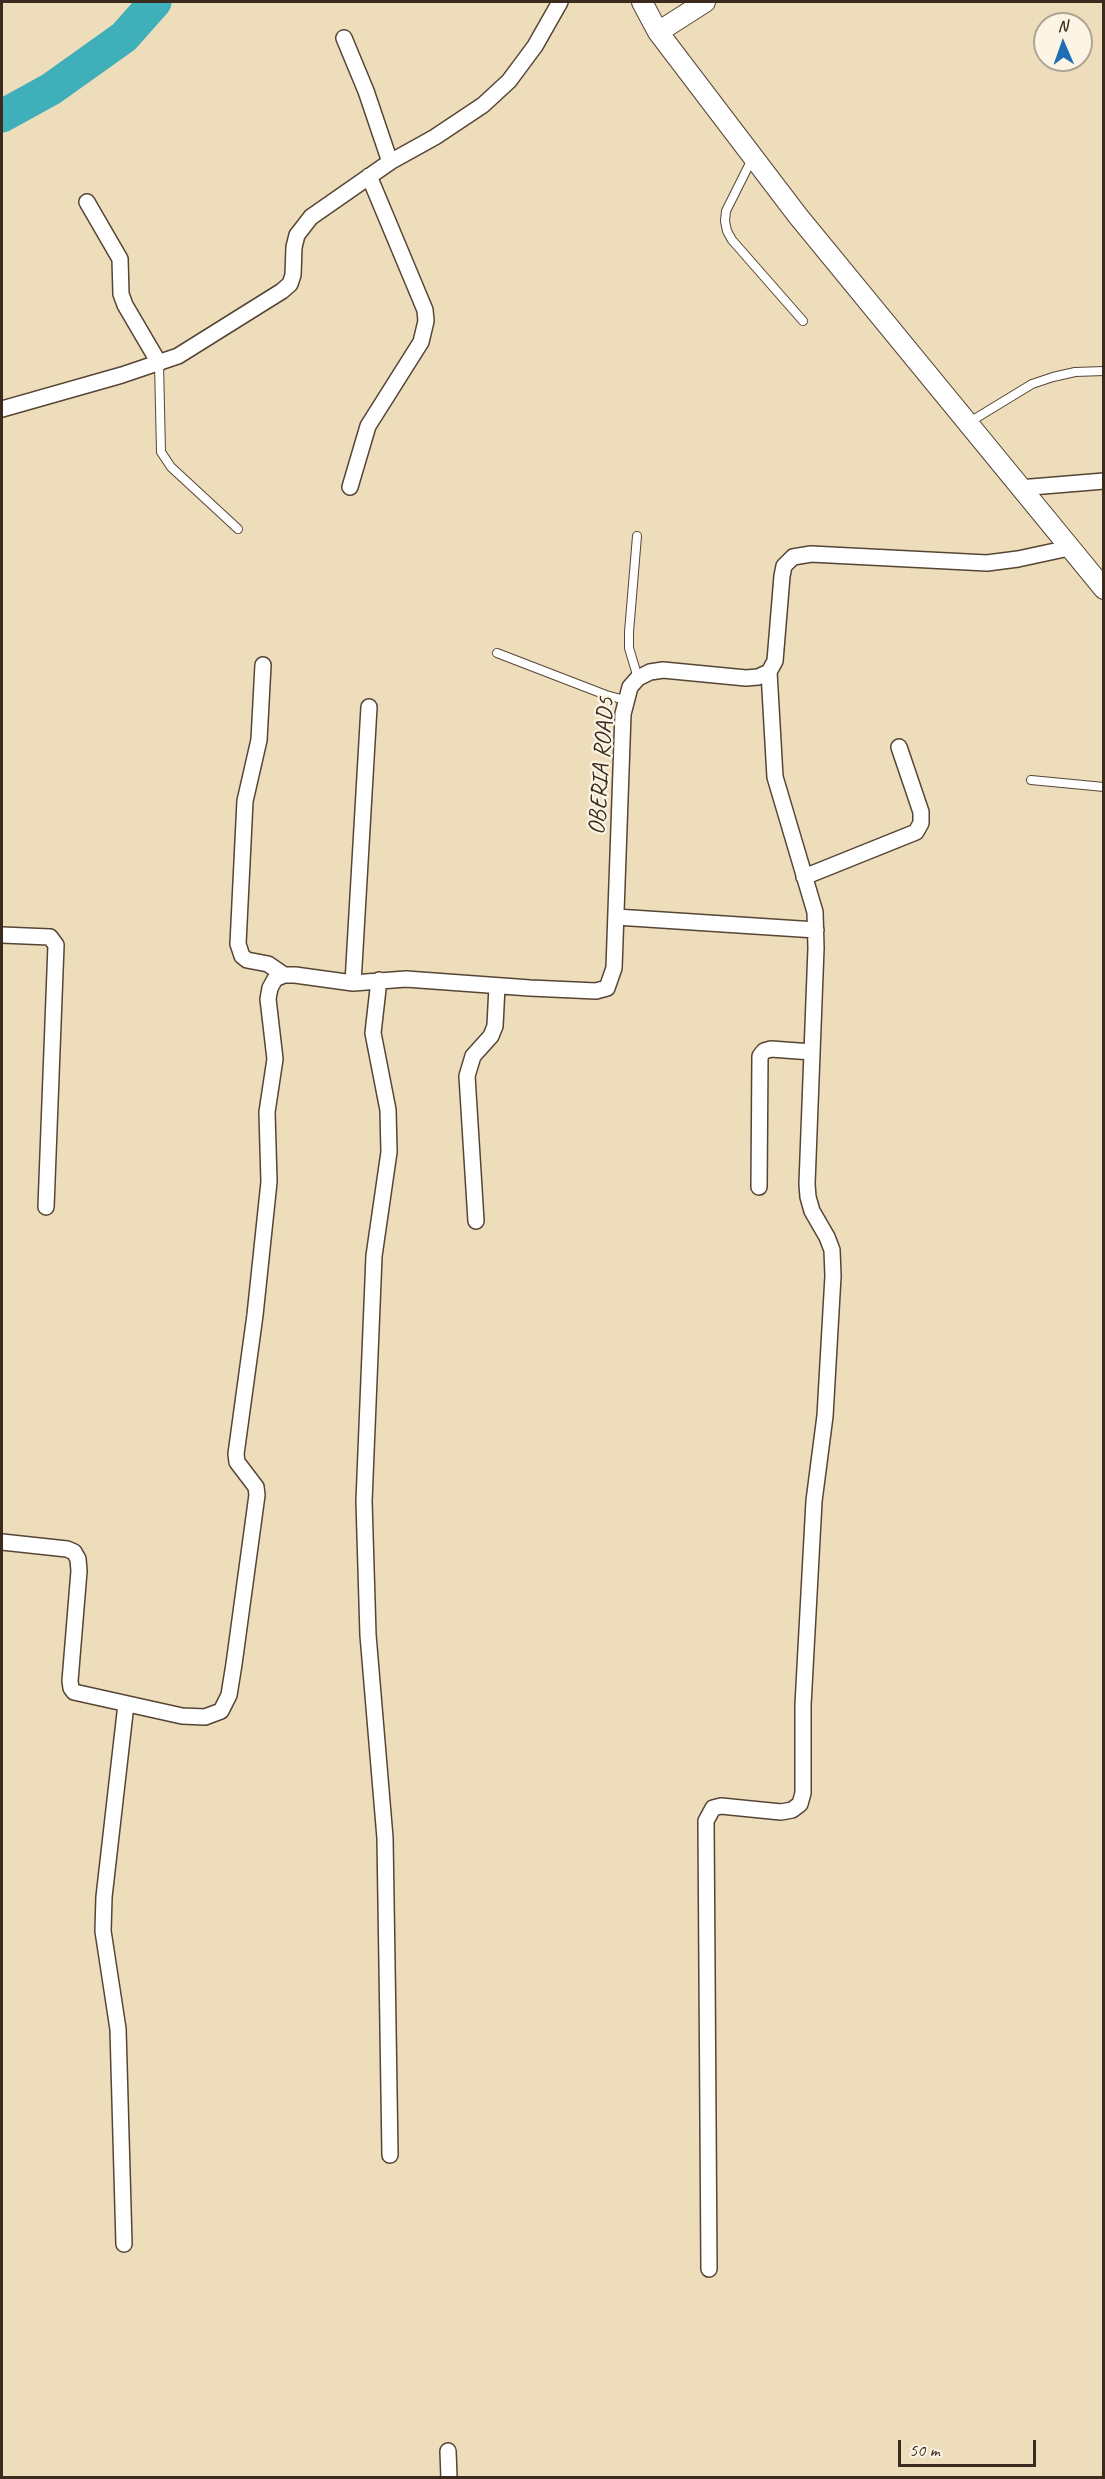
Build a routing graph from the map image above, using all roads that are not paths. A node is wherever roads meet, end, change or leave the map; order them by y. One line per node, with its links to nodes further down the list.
1 (560, 2): 7 (street)
2 (642, 2): 4 (street)
3 (705, 2): 4 (street)
4 (658, 32): 6 (street)
5 (344, 38): 7 (street)
6 (753, 158): 10 (lane); 14 (street)
7 (390, 162): 8 (street)
8 (369, 176): 11 (street); 16 (street)
9 (87, 202): 11 (street)
10 (803, 321)
11 (159, 363): 13 (street); 18 (lane)
12 (1104, 371): 14 (lane)
13 (2, 409)
14 (967, 424): 17 (street)
15 (1104, 481): 17 (street)
16 (350, 487)
17 (1019, 488): 20 (street)
18 (238, 529)
19 (637, 536): 26 (lane)
20 (1069, 548): 21 (street); 25 (street)
21 (1097, 570): 22 (street)
22 (1104, 589)
23 (497, 653): 27 (lane)
24 (263, 665): 36 (street)
25 (769, 672): 26 (street, OBERIA ROAD5); 32 (street)
26 (638, 678): 27 (street, OBERIA ROAD5)
27 (626, 700): 33 (street, OBERIA ROAD5)
28 (369, 707): 38 (street)
29 (899, 747): 32 (street)
30 (1031, 780): 31 (lane)
31 (1104, 787)
32 (804, 877): 34 (street)
33 (616, 917): 34 (street); 39 (street, OBERIA ROAD5)
34 (816, 930): 40 (street)
35 (2, 935): 42 (street)
36 (284, 975): 38 (street); 45 (street)
37 (379, 980): 38 (street); 39 (street); 46 (street)
38 (353, 982)
39 (497, 986): 43 (street)
40 (812, 1052): 41 (street); 48 (street)
41 (759, 1187)
42 (46, 1207)
43 (476, 1221)
44 (2, 1542): 45 (street)
45 (126, 1704): 47 (street)
46 (390, 2155)
47 (124, 2244)
48 (709, 2269)
49 (448, 2451): 50 (street)
50 (449, 2478)

